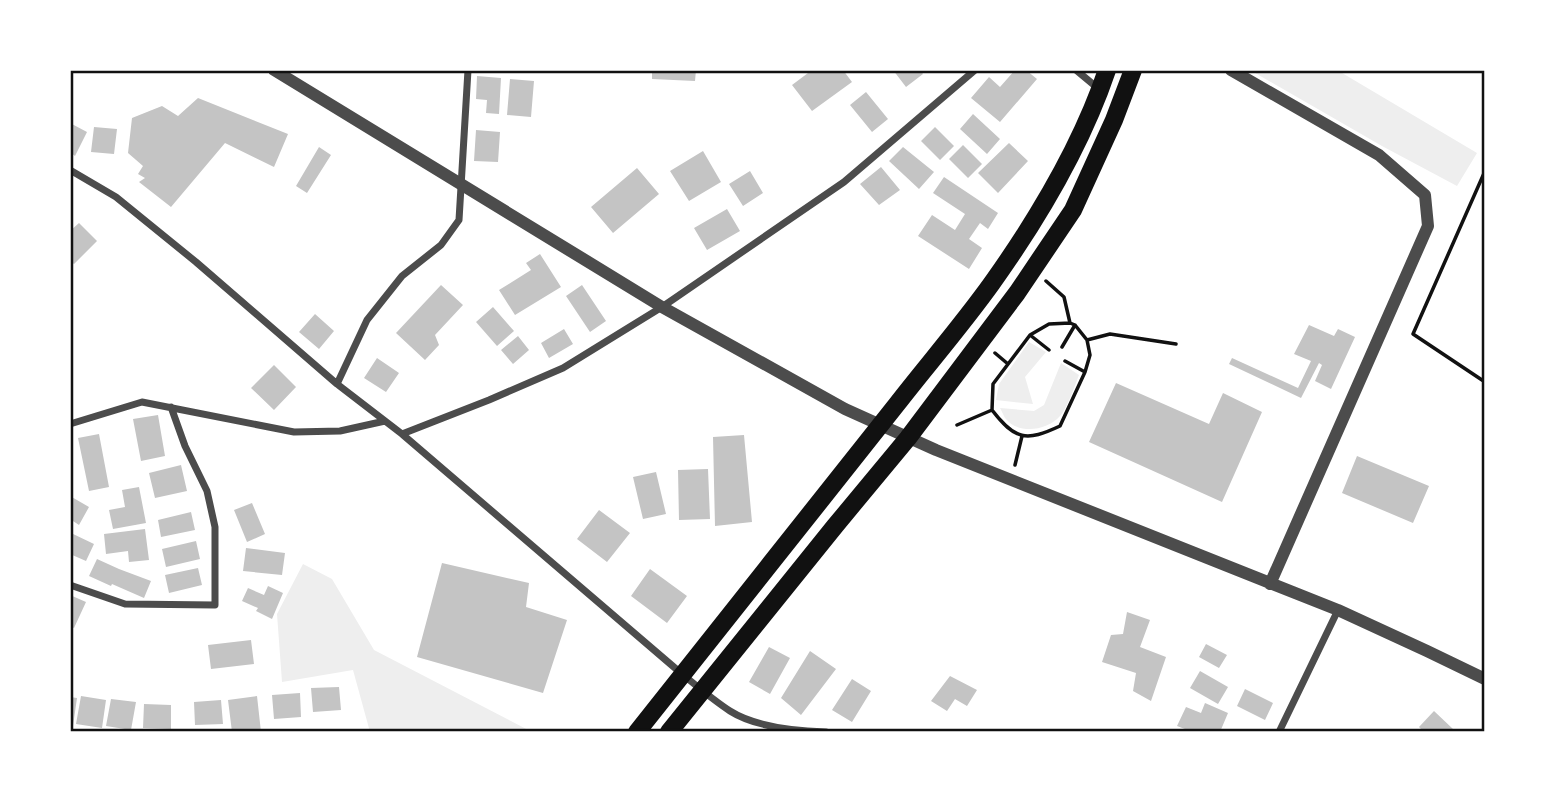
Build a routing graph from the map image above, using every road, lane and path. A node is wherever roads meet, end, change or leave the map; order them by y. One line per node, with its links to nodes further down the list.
1 (274, 70): 11 (street)
2 (468, 70): 11 (street)
3 (975, 70): 13 (street)
4 (1076, 70): 8 (street)
5 (1107, 70): 8 (highway)
6 (1133, 70): 35 (highway)
7 (1231, 70): 37 (street)
8 (1100, 90): 32 (highway)
9 (70, 170): 26 (street)
10 (1485, 171): 25 (path)
11 (461, 185): 13 (street); 26 (street)
12 (1046, 281): 14 (path)
13 (663, 307): 32 (street); 33 (street)
14 (1070, 323): 15 (path); 16 (path)
15 (1075, 325): 17 (path); 19 (path)
16 (1030, 335): 20 (path); 23 (path)
17 (1087, 340): 18 (path); 24 (path)
18 (1176, 344)
19 (1062, 347)
20 (1049, 350)
21 (995, 353): 23 (path)
22 (1065, 361): 24 (path)
23 (1008, 364): 28 (path)
24 (1085, 372): 34 (path)
25 (1485, 382)
26 (337, 384): 29 (street)
27 (171, 407): 29 (street); 30 (street); 38 (street)
28 (992, 410): 31 (path); 34 (path)
29 (385, 421): 33 (street)
30 (70, 424)
31 (957, 425)
32 (880, 426): 35 (street); 40 (highway)
33 (402, 434): 40 (street)
34 (1022, 436): 36 (path)
35 (908, 438): 37 (street); 42 (highway)
36 (1015, 467)
37 (1269, 584): 39 (street)
38 (70, 585)
39 (1338, 610): 41 (street); 46 (street)
40 (682, 674): 42 (street); 43 (highway)
41 (1485, 679)
42 (702, 690): 44 (highway); 45 (street)
43 (637, 732)
44 (669, 732)
45 (826, 732)
46 (1279, 732)

